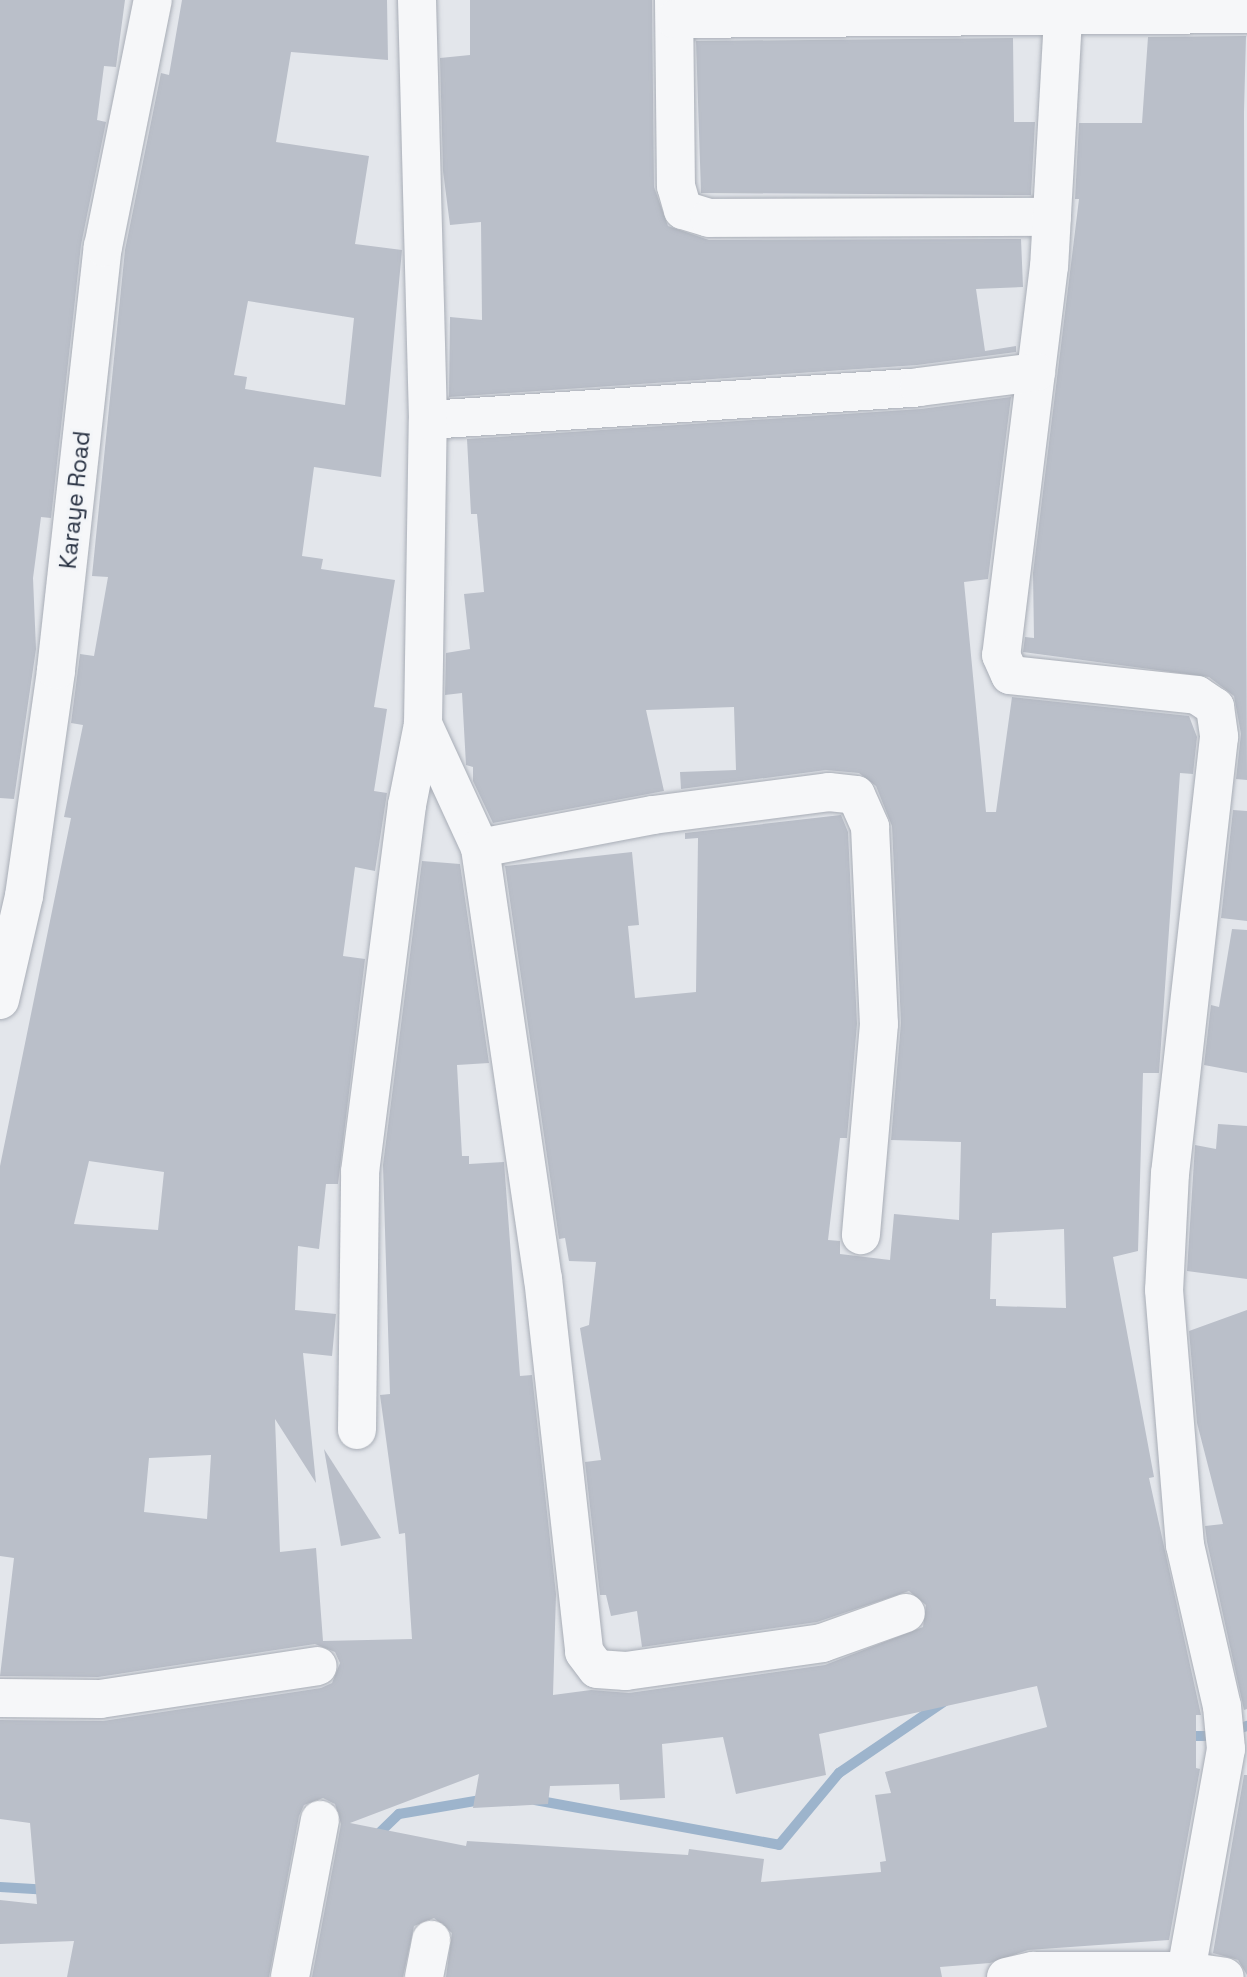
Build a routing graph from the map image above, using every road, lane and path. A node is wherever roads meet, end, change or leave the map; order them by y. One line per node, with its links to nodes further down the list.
1 (153, 0): 11 (street, Karaye Road)
2 (417, 0): 8 (street)
3 (674, 9): 4 (street); 6 (street)
4 (1064, 9): 5 (street); 6 (street)
5 (1247, 14)
6 (1052, 217): 7 (street)
7 (1036, 372): 8 (street); 19 (street)
8 (428, 420): 9 (street)
9 (423, 724): 10 (street); 13 (street)
10 (480, 848): 12 (street); 14 (street)
11 (0, 1000)
12 (861, 1235)
13 (357, 1430)
14 (906, 1614)
15 (318, 1666): 16 (street)
16 (0, 1698)
17 (320, 1820): 20 (street)
18 (431, 1940): 21 (street)
19 (1185, 1974): 22 (street); 23 (street)
20 (290, 1977)
21 (424, 1977)
22 (1006, 1977)
23 (1225, 1977)

